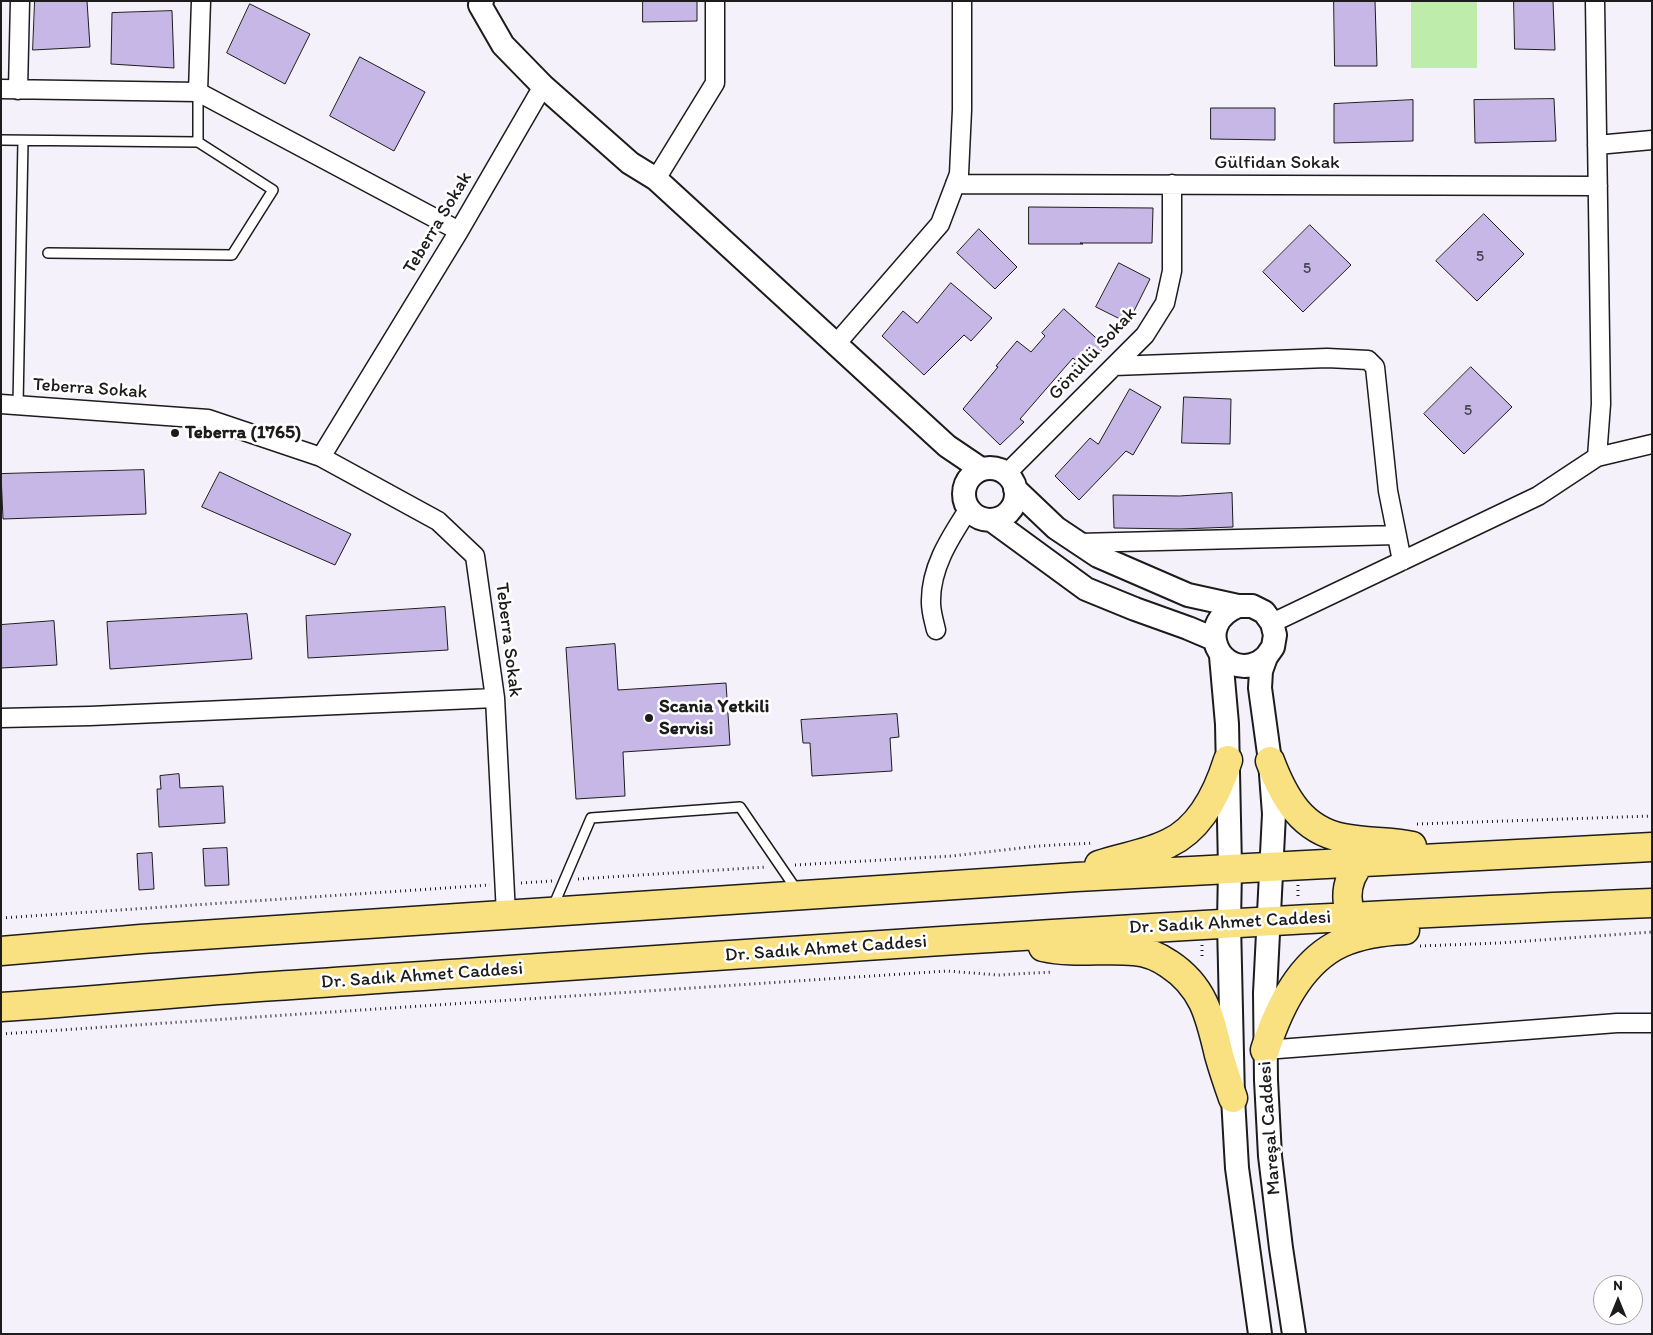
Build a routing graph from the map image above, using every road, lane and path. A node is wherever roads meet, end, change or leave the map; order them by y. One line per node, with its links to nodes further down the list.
1 (20, 1): 8 (street)
2 (201, 1): 9 (street)
3 (715, 1): 15 (street)
4 (962, 1): 16 (street)
5 (1595, 1): 14 (street)
6 (479, 2): 7 (street)
7 (543, 86): 15 (street); 19 (street, Teberra Sokak)
8 (10, 90): 9 (street)
9 (198, 92): 13 (lane); 19 (street)
10 (1, 140): 11 (lane)
11 (23, 140): 13 (lane); 23 (lane)
12 (1652, 140): 14 (street)
13 (198, 142): 20 (lane)
14 (1597, 145): 18 (street)
15 (656, 179): 21 (street)
16 (955, 184): 17 (street, Gülfidan Sokak); 21 (street)
17 (1172, 184): 18 (street, Gülfidan Sokak); 22 (street, Gönüllü Sokak)
18 (1598, 186): 26 (street)
19 (459, 231): 25 (street, Teberra Sokak)
20 (48, 253)
21 (836, 344): 27 (street)
22 (1114, 366): 28 (street, Gönüllü Sokak); 31 (street)
23 (9, 404): 25 (street, Teberra Sokak)
24 (1652, 444): 26 (street)
25 (320, 457): 39 (street, Teberra Sokak)
26 (1597, 457): 33 (street)
27 (973, 477): 28 (street); 29 (street)
28 (1011, 481): 30 (street); 32 (street)
29 (968, 510): 30 (street); 36 (street)
30 (993, 521): 37 (street)
31 (1396, 535): 32 (street); 33 (street)
32 (1079, 543): 34 (street)
33 (1402, 561): 35 (street)
34 (1238, 606): 35 (street); 37 (street)
35 (1272, 623): 38 (street)
36 (936, 630)
37 (1218, 647): 38 (street); 41 (street, Mareşal Caddesi)
38 (1266, 657): 42 (street, Mareşal Caddesi)
39 (495, 698): 40 (street); 54 (street, Teberra Sokak)
40 (1, 718)
41 (1228, 760): 51 (street, Mareşal Caddesi); 52 (main road)
42 (1270, 761): 47 (main road); 49 (street, Mareşal Caddesi)
43 (1652, 816): 44 (path)
44 (1410, 824)
45 (1098, 843): 50 (path)
46 (1652, 847): 47 (main road)
47 (1446, 857): 48 (main road)
48 (1362, 861): 49 (main road); 60 (main road)
49 (1284, 865): 51 (main road); 62 (path); 63 (street, Mareşal Caddesi)
50 (781, 866): 53 (path); 53 (lane); 55 (lane)
51 (1230, 868): 52 (main road); 64 (street, Mareşal Caddesi)
52 (1076, 877): 55 (main road)
53 (564, 880): 54 (path); 58 (lane)
54 (504, 884): 59 (street, Teberra Sokak); 61 (path)
55 (800, 894): 58 (main road)
56 (1652, 903): 57 (main road, Dr. Sadık Ahmet Caddesi)
57 (1494, 909): 60 (main road, Dr. Sadık Ahmet Caddesi); 73 (main road)
58 (551, 911): 59 (main road)
59 (506, 914): 68 (main road)
60 (1351, 916): 62 (main road, Dr. Sadık Ahmet Caddesi)
61 (1, 918)
62 (1299, 919): 63 (main road, Dr. Sadık Ahmet Caddesi)
63 (1268, 921): 64 (main road, Dr. Sadık Ahmet Caddesi); 73 (street, Mareşal Caddesi)
64 (1229, 923): 66 (main road, Dr. Sadık Ahmet Caddesi); 74 (street, Mareşal Caddesi)
65 (1652, 932): 67 (path)
66 (1011, 936): 70 (main road, Dr. Sadık Ahmet Caddesi); 74 (main road)
67 (1412, 947)
68 (1, 951)
69 (1061, 972): 72 (path)
70 (1, 1007)
71 (1652, 1023): 73 (street)
72 (1, 1034)
73 (1265, 1050): 76 (street, Mareşal Caddesi)
74 (1233, 1098): 75 (street, Mareşal Caddesi)
75 (1260, 1334)
76 (1294, 1334)

